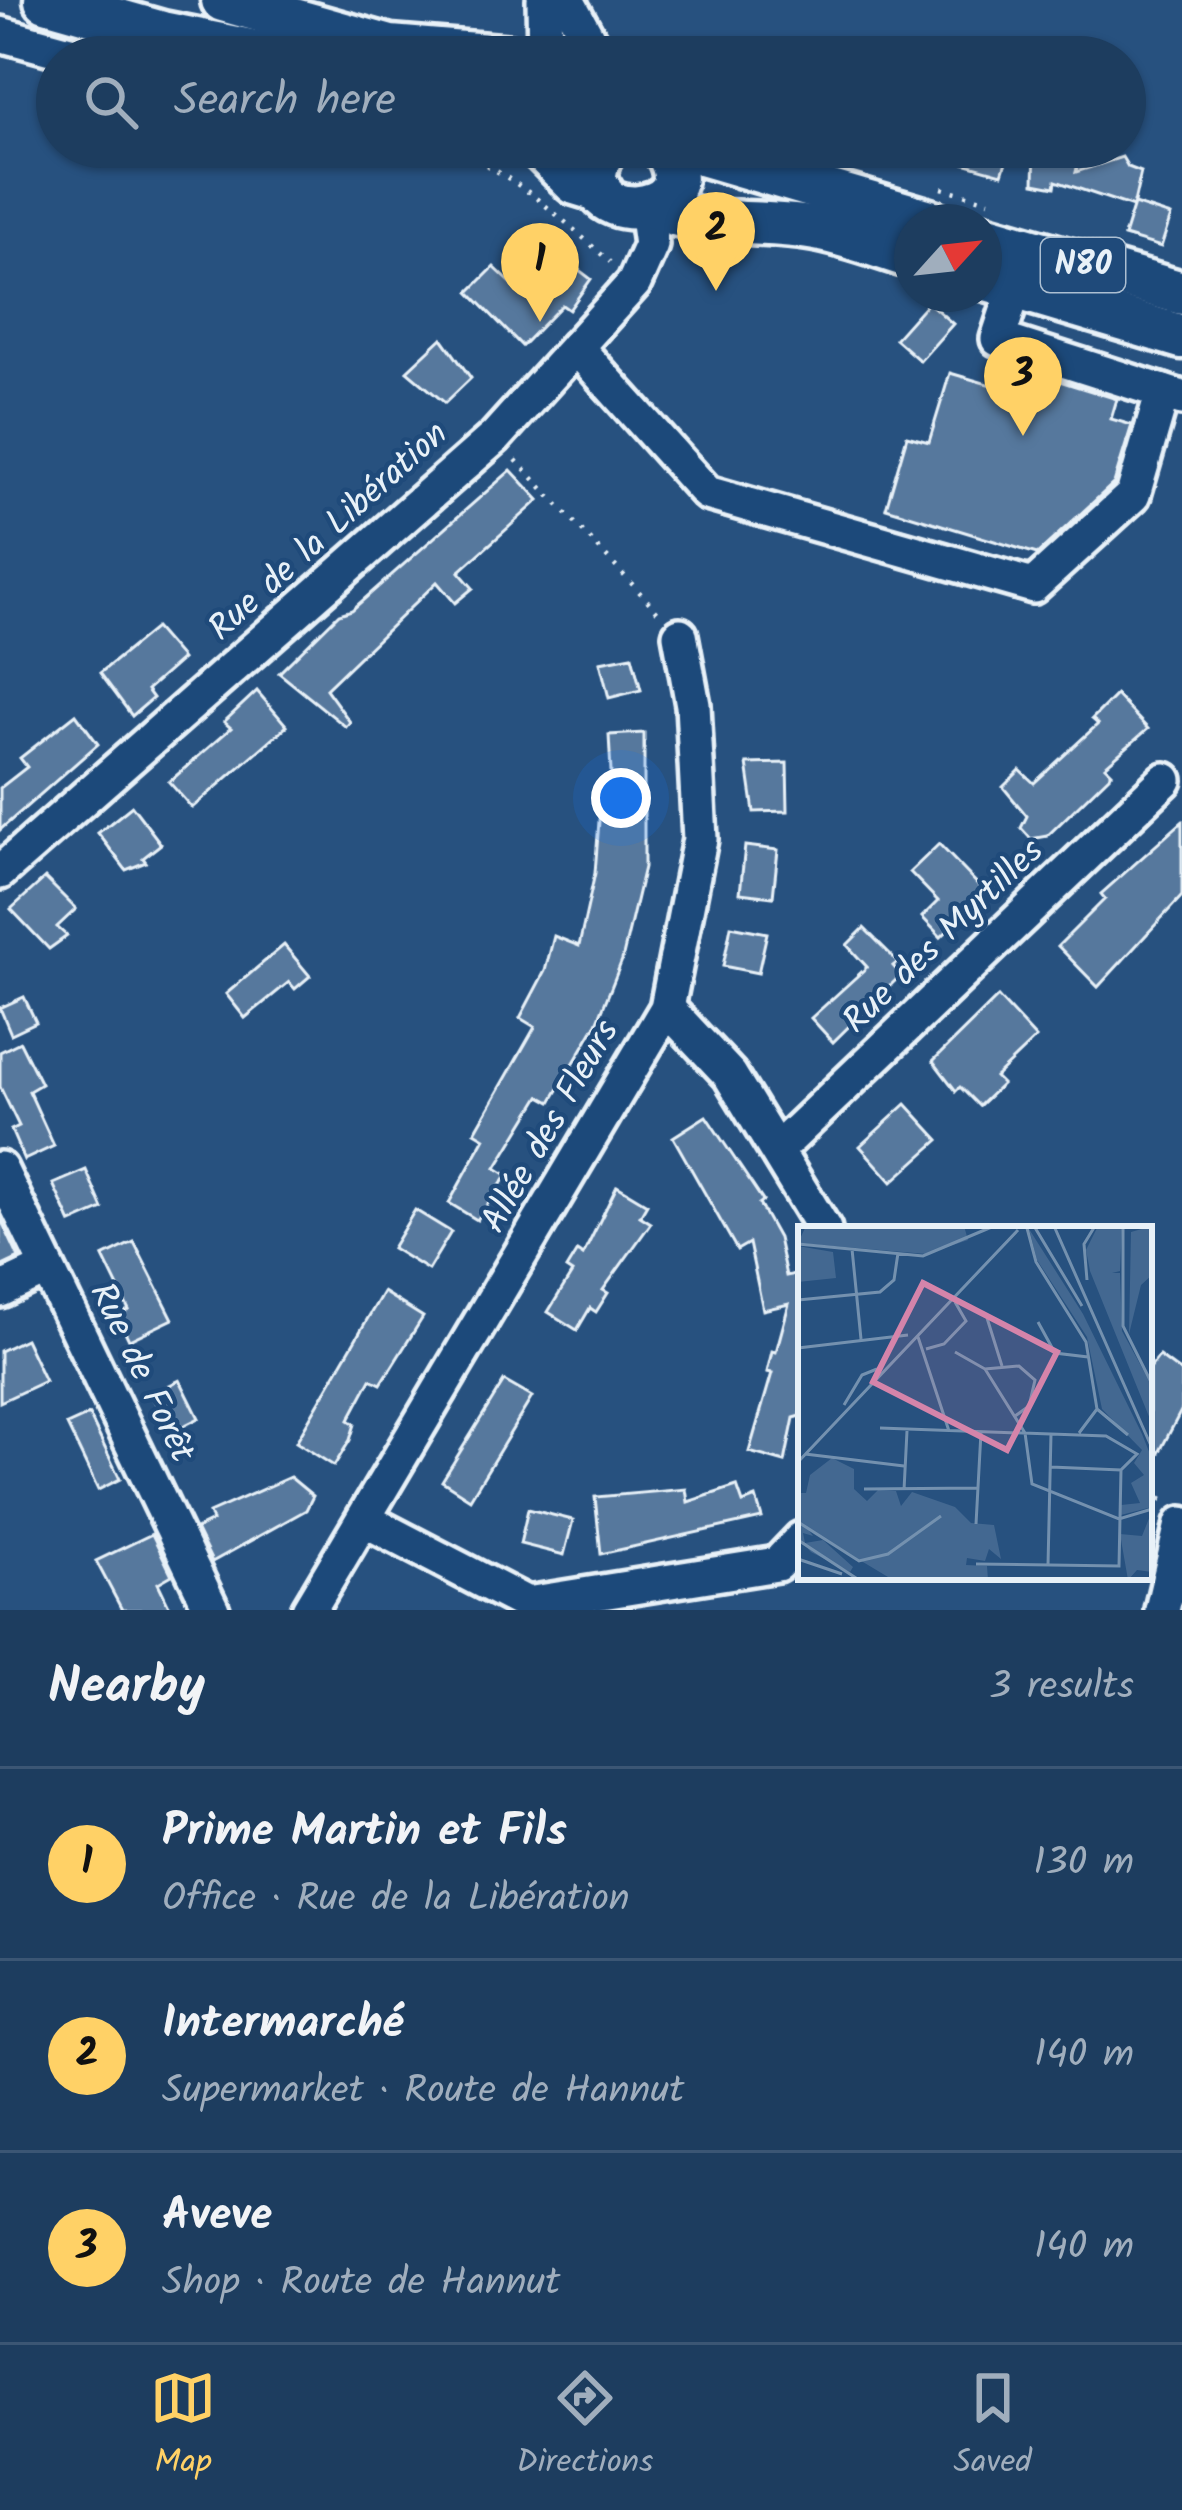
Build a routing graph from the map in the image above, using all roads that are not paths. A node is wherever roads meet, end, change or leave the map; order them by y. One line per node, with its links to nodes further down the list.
1 (46, 0): 6 (main road)
2 (223, 0): 7 (main road)
3 (544, 0): 8 (street)
4 (568, 0): 9 (street)
5 (0, 34): 10 (street)
6 (159, 36)
7 (351, 36)
8 (545, 36)
9 (585, 36)
10 (36, 44)
11 (560, 168): 15 (main road)
12 (598, 168): 15 (main road)
13 (673, 168): 16 (main road)
14 (749, 168): 17 (main road)
15 (601, 191): 16 (main road)
16 (649, 208): 19 (main road); 24 (street, Rue de la Libération)
17 (894, 211)
18 (1002, 241): 21 (main road, N80)
19 (894, 252)
20 (1002, 284): 23 (main road, N80)
21 (1182, 293)
22 (998, 312): 25 (street)
23 (1182, 337)
24 (576, 347): 25 (street); 28 (street, Rue de la Libération)
25 (1173, 395)
26 (680, 635): 29 (street, Allée des Fleurs)
27 (1165, 780): 30 (street, Rue des Myrtilles)
28 (0, 872)
29 (667, 1008): 30 (street); 35 (street, Allée des Fleurs)
30 (777, 1150): 32 (street)
31 (0, 1169): 33 (street, Rue de Forêt)
32 (822, 1226)
33 (47, 1268): 34 (street); 38 (street, Rue de Forêt)
34 (0, 1289)
35 (365, 1520): 37 (street); 39 (street, Allée des Fleurs)
36 (1182, 1524): 40 (street)
37 (798, 1542)
38 (212, 1610)
39 (308, 1610)
40 (1162, 1610)

